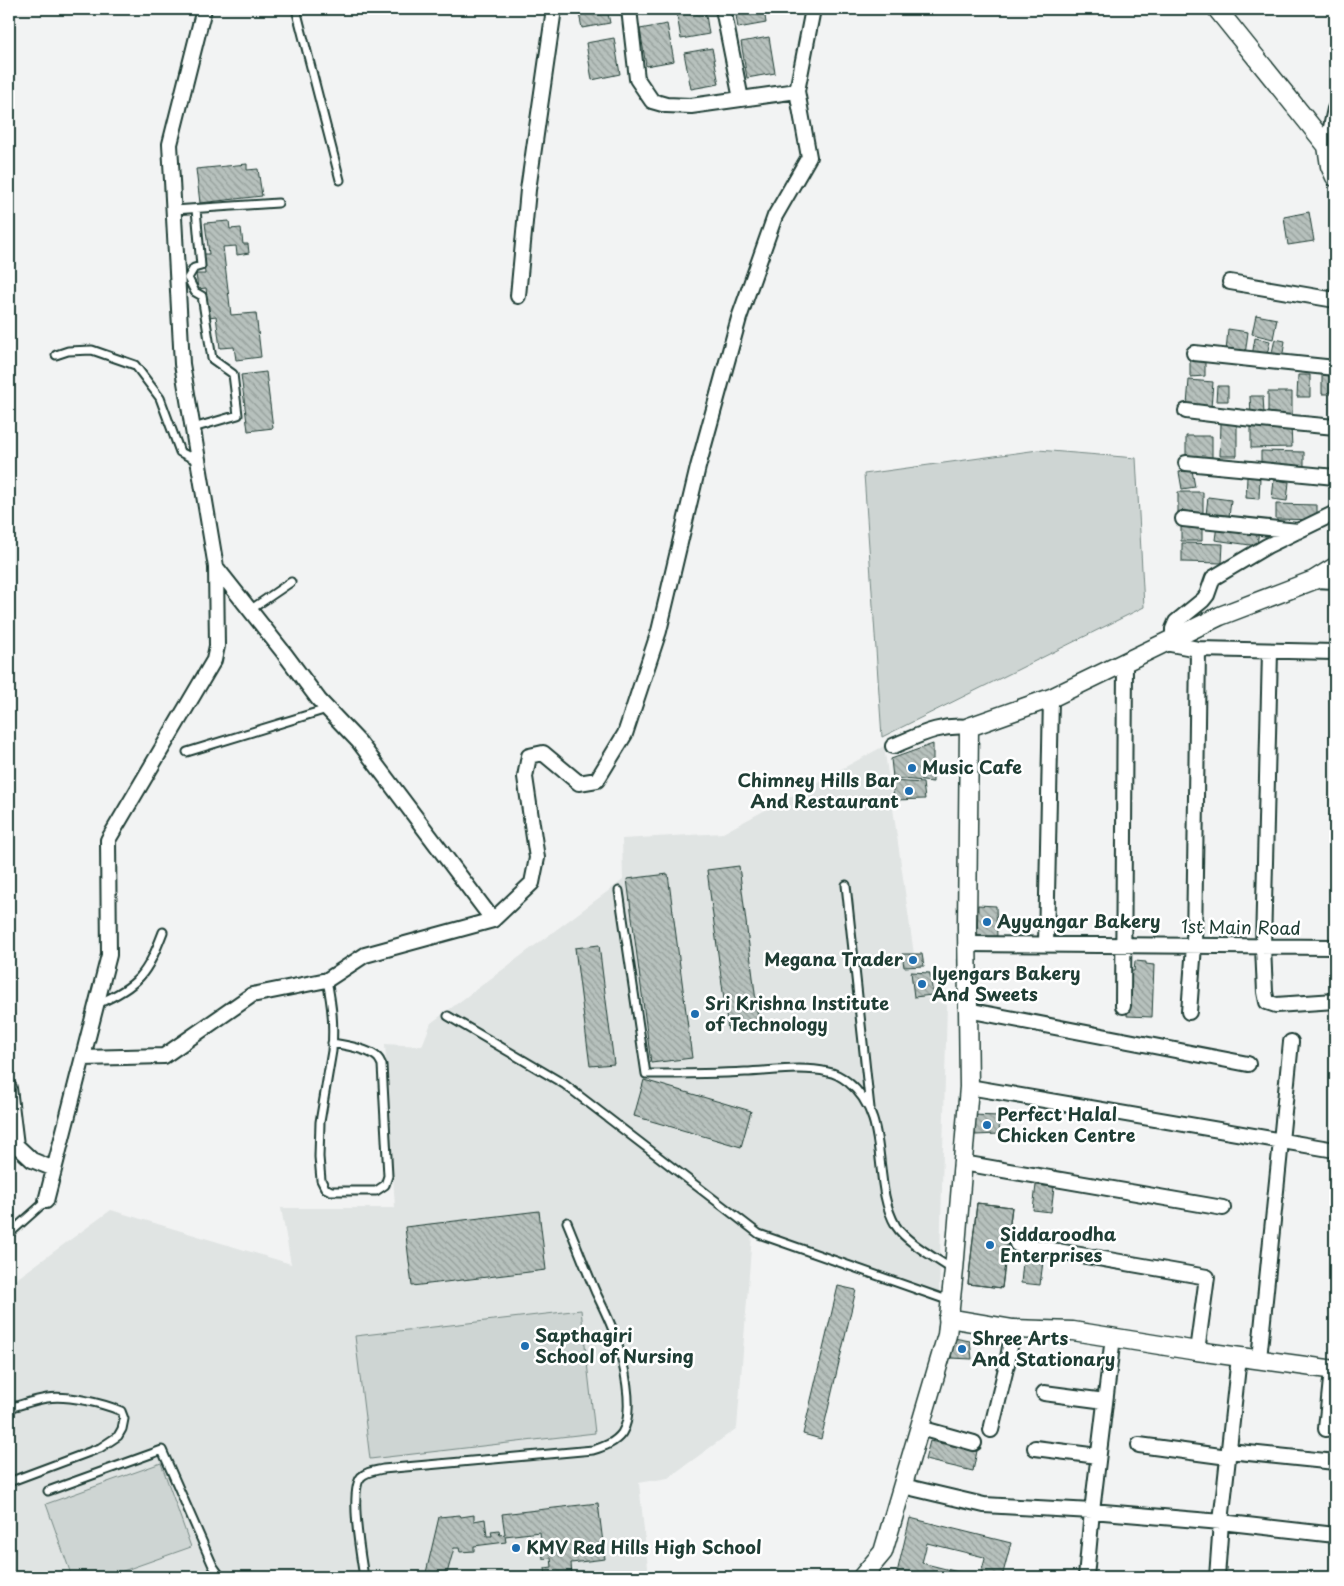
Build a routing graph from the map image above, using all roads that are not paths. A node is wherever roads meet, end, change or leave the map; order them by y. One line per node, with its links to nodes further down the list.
1 (204, 9): 17 (street)
2 (296, 9): 14 (lane)
3 (554, 9): 19 (street)
4 (629, 9): 9 (street)
5 (723, 9): 9 (street)
6 (813, 9): 8 (street)
7 (1217, 9): 12 (street)
8 (797, 91): 9 (street); 51 (street)
9 (741, 99)
10 (1335, 109): 11 (street)
11 (1333, 128): 12 (street)
12 (1327, 146): 13 (street)
13 (1335, 177)
14 (340, 180)
15 (278, 203): 16 (lane)
16 (196, 209): 17 (lane); 26 (lane)
17 (174, 210): 26 (street)
18 (1230, 282): 20 (street)
19 (518, 296)
20 (1335, 300)
21 (1194, 353): 23 (street)
22 (56, 355): 27 (lane)
23 (1335, 368)
24 (1186, 411): 25 (street)
25 (1335, 427)
26 (192, 428): 27 (street)
27 (198, 461): 33 (street)
28 (1186, 463): 29 (street)
29 (1335, 477)
30 (1335, 514): 32 (street)
31 (1183, 519): 32 (street)
32 (1298, 531): 39 (street)
33 (216, 567): 38 (street); 61 (street)
34 (1335, 568): 35 (street)
35 (1314, 580): 36 (street); 39 (street)
36 (1335, 581)
37 (291, 582): 38 (lane)
38 (250, 610): 45 (street)
39 (1169, 641): 40 (street); 43 (street)
40 (1198, 649): 41 (street); 56 (street)
41 (1270, 651): 42 (street); 57 (street)
42 (1335, 652)
43 (1125, 662): 44 (street); 55 (street)
44 (1051, 698): 46 (street); 54 (street)
45 (327, 709): 48 (lane); 51 (street)
46 (969, 727): 47 (street); 53 (street)
47 (893, 746)
48 (187, 752)
49 (846, 885): 72 (lane)
50 (619, 891): 72 (lane)
51 (492, 920): 59 (street)
52 (163, 932): 61 (lane)
53 (967, 944): 54 (street, 1st Main Road); 63 (street)
54 (1046, 945): 55 (street, 1st Main Road)
55 (1123, 946): 56 (street, 1st Main Road); 62 (street)
56 (1194, 946): 57 (street, 1st Main Road); 64 (street)
57 (1263, 947): 58 (street, 1st Main Road); 60 (street)
58 (1335, 947)
59 (327, 980): 66 (lane); 68 (street)
60 (1335, 1001)
61 (96, 1004): 68 (street)
62 (1124, 1006)
63 (967, 1010): 69 (street); 70 (street)
64 (1189, 1012)
65 (448, 1016): 83 (lane)
66 (332, 1042): 66 (lane)
67 (1290, 1042): 73 (street)
68 (83, 1058): 76 (street)
69 (1248, 1064)
70 (969, 1086): 73 (street); 75 (street)
71 (9, 1088): 76 (street)
72 (871, 1114): 82 (lane)
73 (1281, 1140): 74 (street); 88 (street)
74 (1335, 1150)
75 (962, 1163): 78 (street); 82 (street)
76 (54, 1169): 77 (street)
77 (46, 1201): 80 (lane)
78 (1223, 1208)
79 (567, 1222): 109 (lane)
80 (9, 1234)
81 (1017, 1244): 86 (street)
82 (954, 1270): 83 (street)
83 (949, 1309): 84 (street); 93 (street)
84 (1013, 1329): 85 (street); 95 (street)
85 (1113, 1337): 86 (street); 91 (street)
86 (1197, 1351): 87 (street)
87 (1239, 1357): 88 (street); 99 (street)
88 (1259, 1359): 89 (street)
89 (1334, 1370): 94 (street)
90 (1044, 1393): 91 (street)
91 (1105, 1401): 100 (street)
92 (9, 1408): 102 (lane)
93 (920, 1428): 96 (street); 103 (street)
94 (1326, 1429)
95 (990, 1430)
96 (974, 1443)
97 (1139, 1445): 99 (street)
98 (1035, 1448): 100 (street)
99 (1229, 1454): 101 (street); 106 (street)
100 (1098, 1456): 105 (street)
101 (1335, 1462)
102 (9, 1482)
103 (903, 1486): 105 (street); 110 (street)
104 (48, 1491): 108 (lane)
105 (1092, 1511): 106 (street); 111 (street)
106 (1221, 1522): 107 (street); 112 (street)
107 (1335, 1535)
108 (221, 1577)
109 (364, 1577)
110 (862, 1577)
111 (1086, 1577)
112 (1217, 1577)

